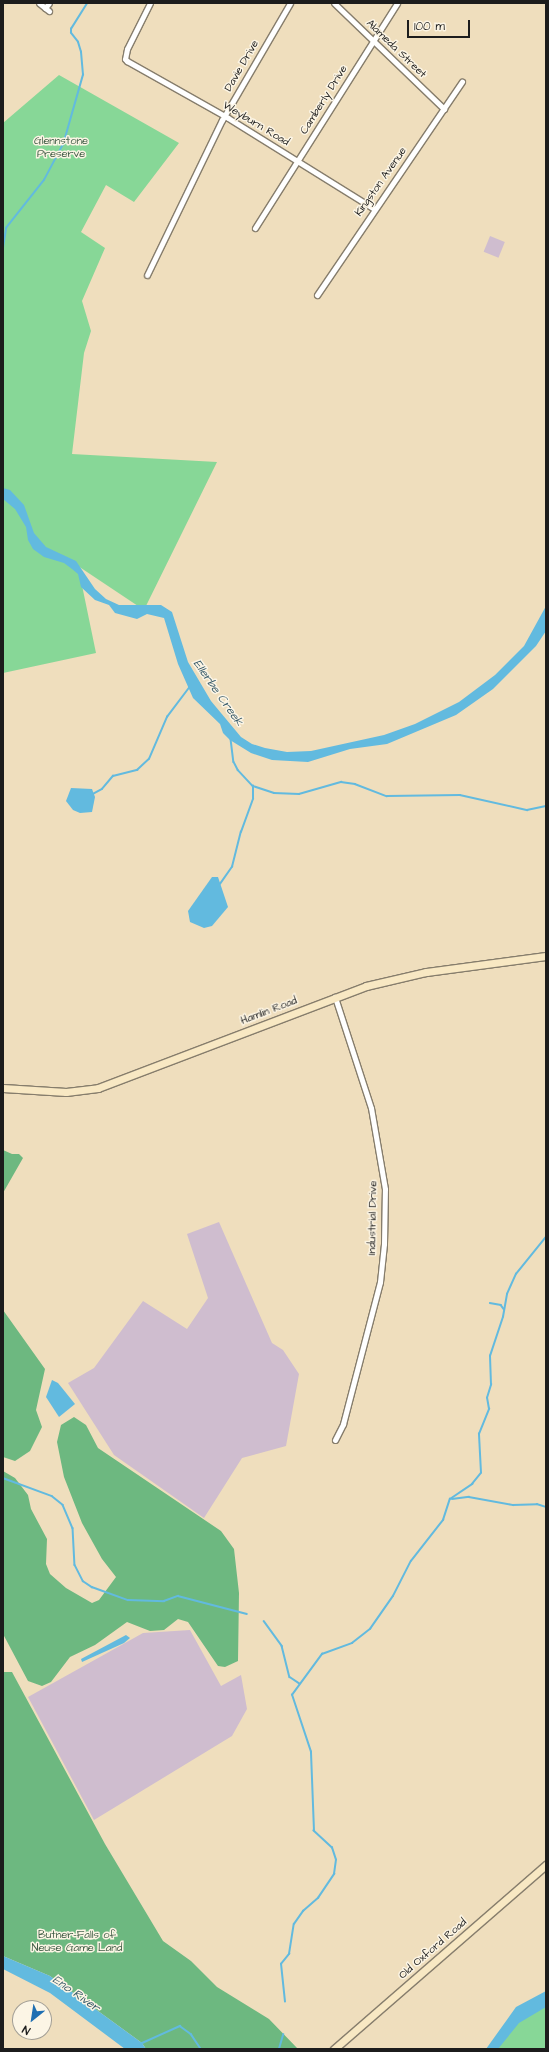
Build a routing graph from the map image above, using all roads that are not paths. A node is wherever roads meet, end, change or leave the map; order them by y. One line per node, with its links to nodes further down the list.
1 (39, 3): 2 (street)
2 (49, 3)
3 (150, 3): 10 (street, Weyburn Road)
4 (290, 3): 10 (street, Davie Drive)
5 (334, 3): 7 (street, Alameda Street)
6 (397, 3): 7 (street, Camberly Drive)
7 (373, 41): 9 (street, Alameda Street); 11 (street, Camberly Drive)
8 (462, 82): 9 (street, Kingston Avenue)
9 (444, 109): 12 (street, Kingston Avenue)
10 (224, 116): 11 (street, Weyburn Road); 14 (street, Davie Drive)
11 (297, 161): 12 (street, Weyburn Road); 13 (street, Camberly Drive)
12 (374, 209): 15 (street, Kingston Avenue)
13 (255, 228)
14 (147, 275)
15 (317, 295)
16 (546, 956): 17 (street, Hamlin Road)
17 (335, 996): 18 (street, Hamlin Road); 19 (street, Industrial Drive)
18 (3, 1088)
19 (335, 1440)
20 (546, 1865): 21 (street, Old Oxford Road)
21 (334, 2049)

